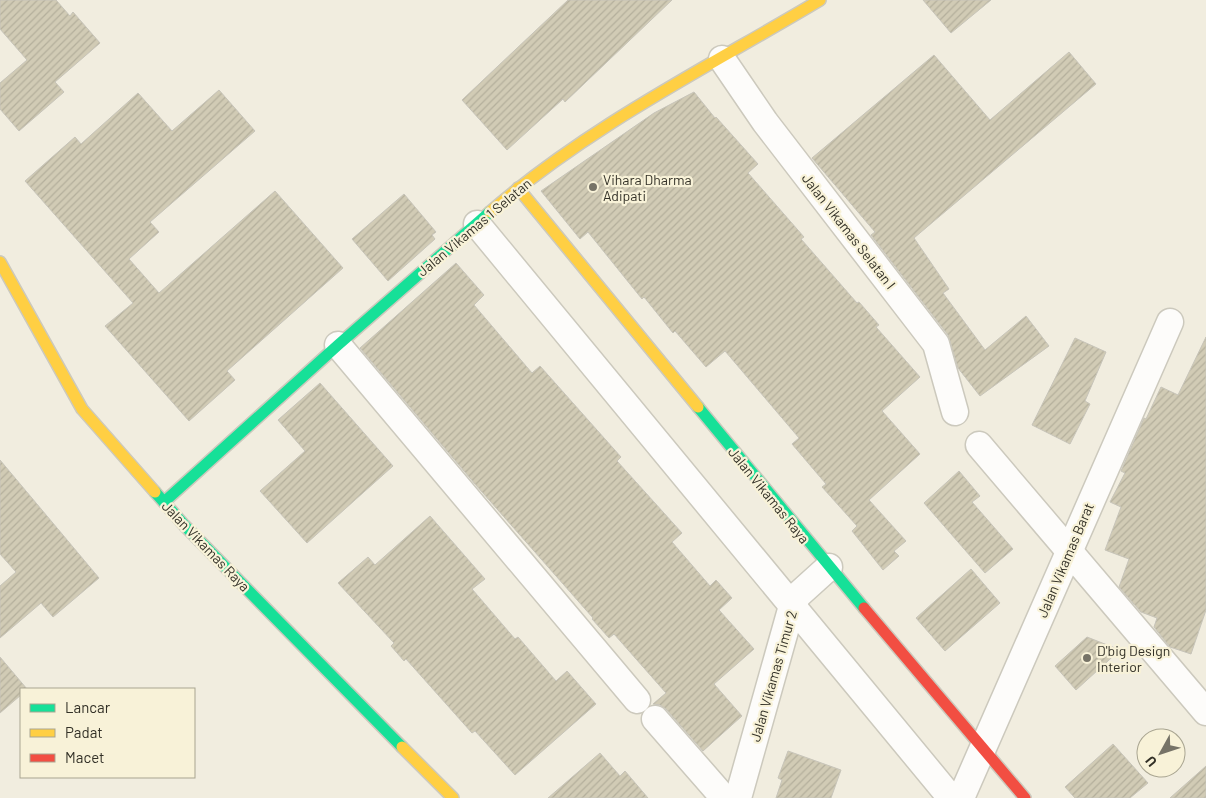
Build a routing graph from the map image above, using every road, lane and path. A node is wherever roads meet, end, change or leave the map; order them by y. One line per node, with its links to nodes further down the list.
1 (820, 0): 2 (street, Jalan Vikamas 1 Selatan)
2 (722, 59): 3 (street, Jalan Vikamas 1 Selatan); 8 (street, Jalan Vikamas Selatan I)
3 (518, 188): 4 (street, Jalan Vikamas 1 Selatan); 12 (street, Jalan Vikamas Raya)
4 (482, 220): 7 (street, Jalan Vikamas 1 Selatan); 13 (street)
5 (0, 262): 10 (street, Jalan Vikamas Raya)
6 (1170, 322): 11 (street, Jalan Vikamas Barat)
7 (338, 345): 10 (street, Jalan Vikamas 1 Selatan); 14 (street)
8 (955, 412)
9 (979, 444): 11 (street)
10 (164, 502): 19 (street, Jalan Vikamas Raya)
11 (1068, 550): 15 (street); 17 (street, Jalan Vikamas Barat)
12 (825, 571): 13 (street, Jalan Vikamas Timur 2); 17 (street, Jalan Vikamas Raya)
13 (795, 600): 18 (street); 21 (street, Jalan Vikamas Timur 2)
14 (637, 700)
15 (1206, 712)
16 (655, 719): 20 (street)
17 (982, 754): 18 (street, Jalan Vikamas Barat); 22 (street, Jalan Vikamas Raya)
18 (959, 796)
19 (453, 798)
20 (724, 798)
21 (738, 798)
22 (1025, 798)

